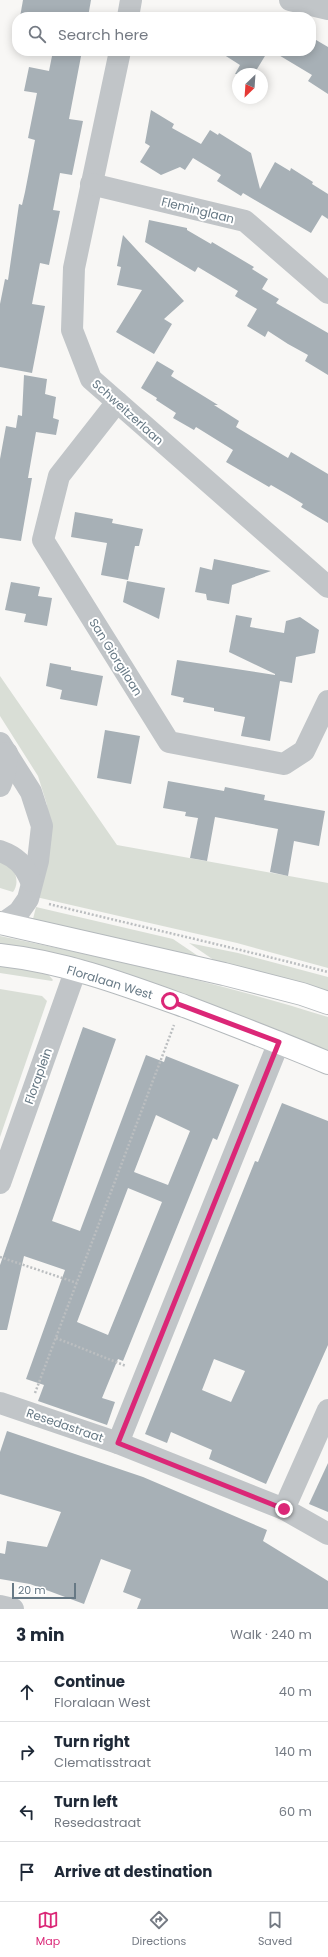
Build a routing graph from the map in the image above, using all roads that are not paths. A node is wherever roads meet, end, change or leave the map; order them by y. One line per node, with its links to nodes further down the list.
1 (131, 0): 4 (street)
2 (290, 0): 3 (street)
3 (328, 9)
4 (129, 12)
5 (119, 56): 6 (street, Schweitzerlaan)
6 (91, 184): 7 (street, Fleminglaan); 8 (street, Schweitzerlaan)
7 (328, 293)
8 (117, 402): 9 (street, Schweitzerlaan); 10 (street, San Giorgilaan)
9 (328, 587)
10 (328, 701)
11 (3, 748): 12 (street); 14 (street)
12 (0, 786)
13 (0, 851): 14 (street)
14 (31, 881): 15 (street)
15 (1, 924): 18 (main road)
16 (0, 955): 17 (main road, Floralaan West)
17 (76, 969): 19 (main road, Floralaan West); 21 (street, Floraplein)
18 (328, 1003)
19 (279, 1042): 20 (main road, Floralaan West); 24 (street)
20 (328, 1063)
21 (0, 1183)
22 (0, 1403): 24 (street, Resedastraat)
23 (328, 1410): 25 (street)
24 (118, 1443): 25 (street, Resedastraat)
25 (284, 1509): 26 (street, Resedastraat)
26 (328, 1534)
27 (0, 1606): 28 (street)
28 (13, 1609)

